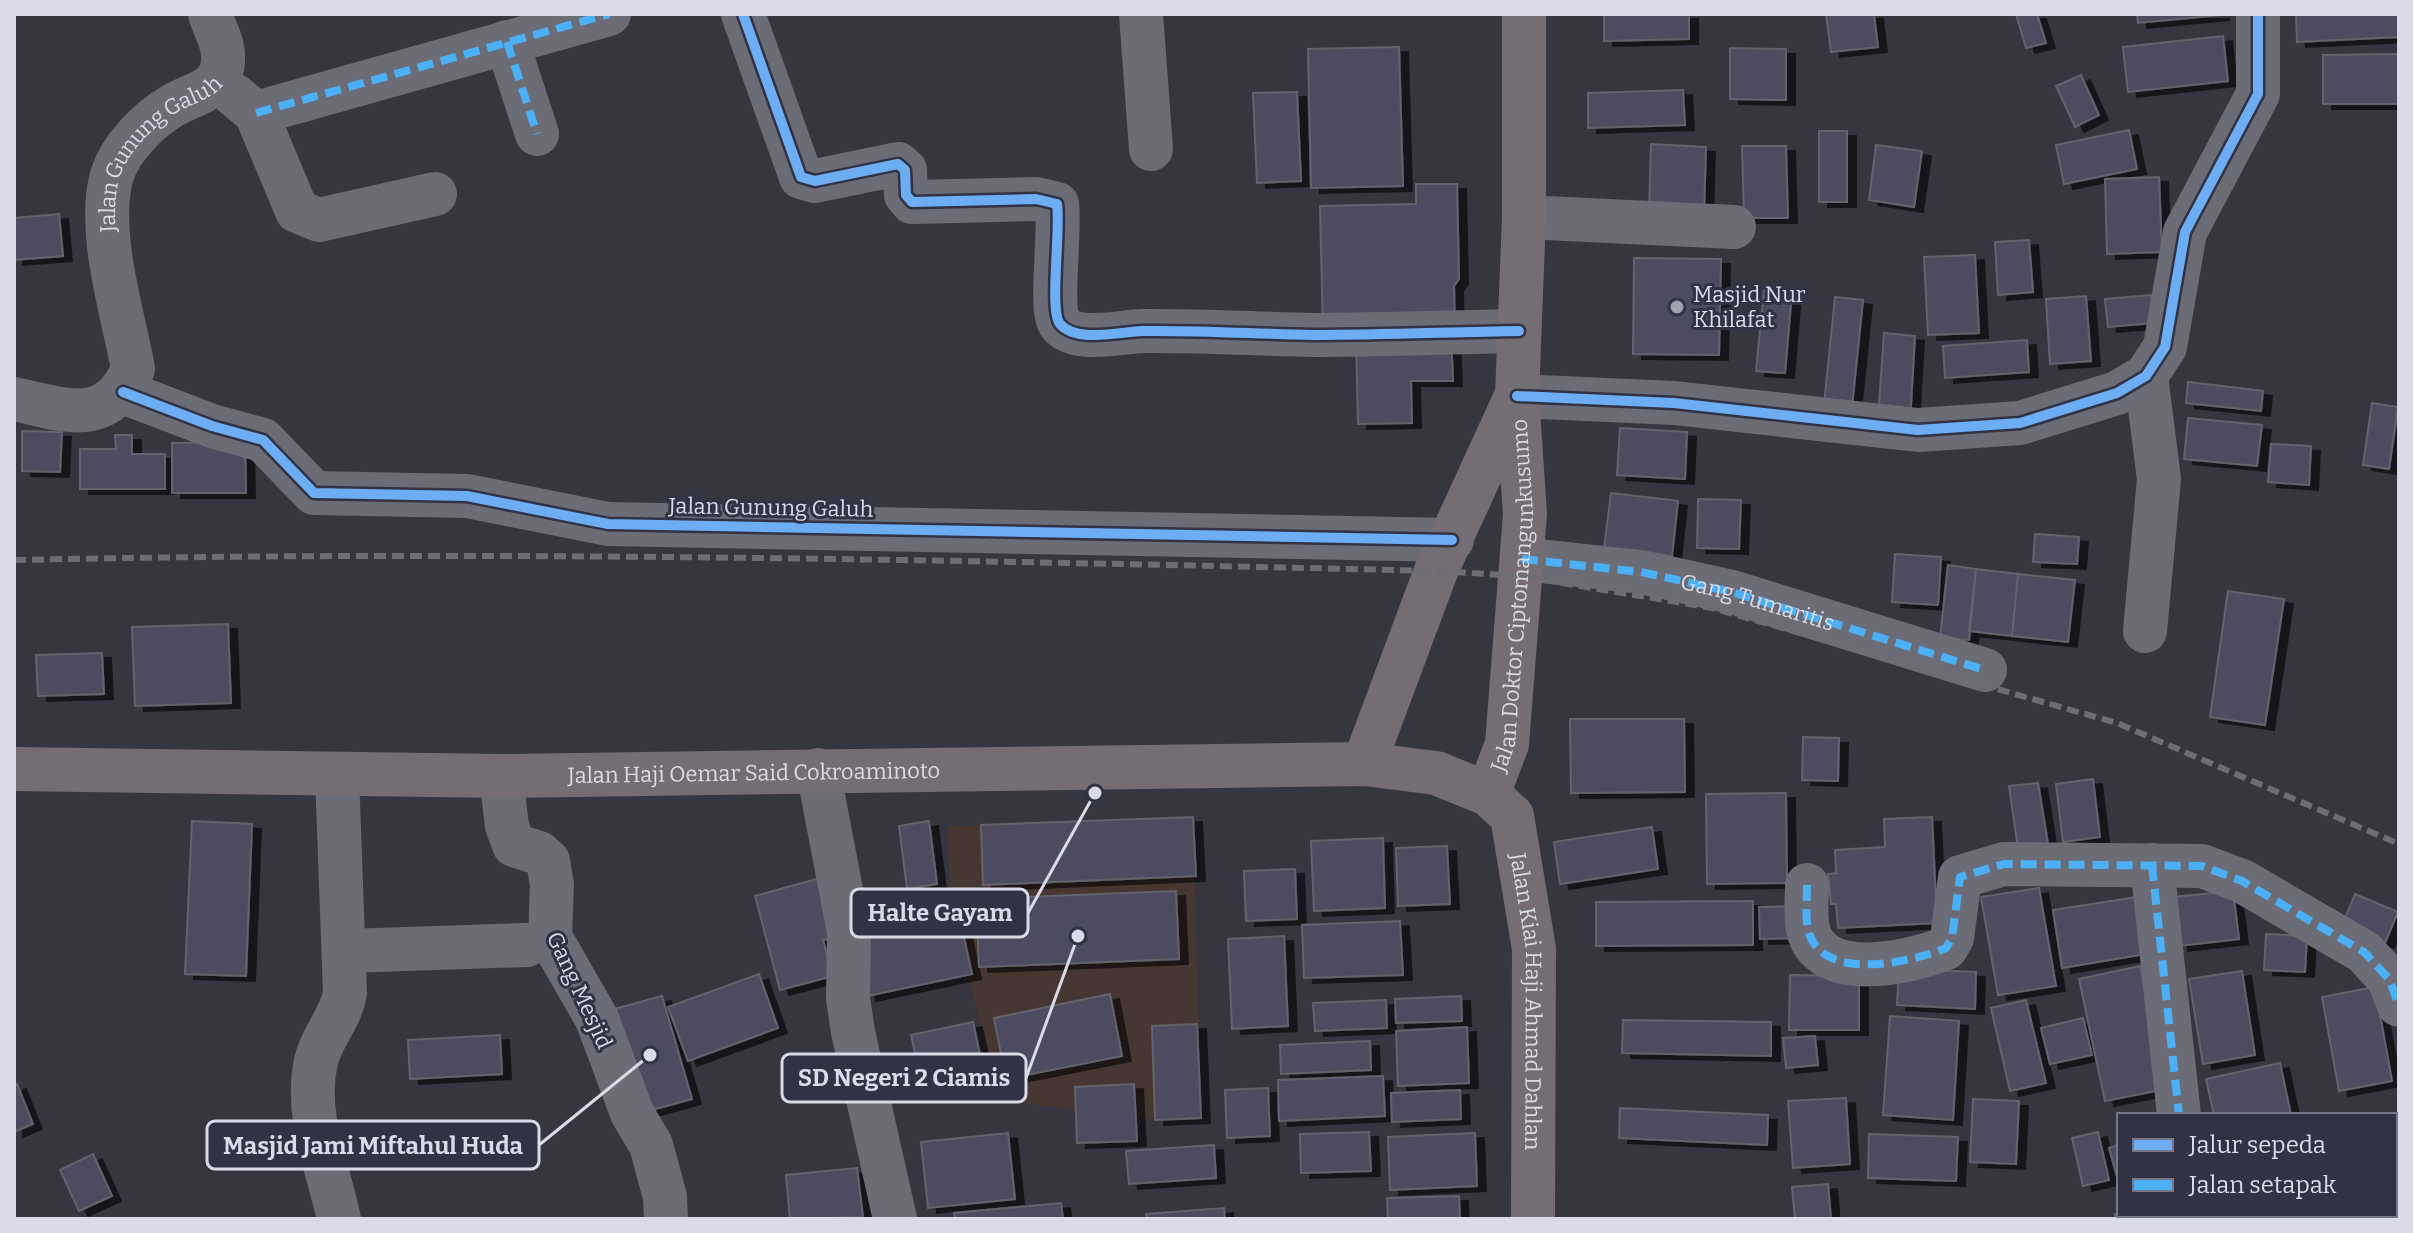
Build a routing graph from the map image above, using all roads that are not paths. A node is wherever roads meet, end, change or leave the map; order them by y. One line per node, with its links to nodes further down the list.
1 (210, 14): 8 (street, Jalan Gunung Galuh)
2 (609, 14): 7 (street)
3 (743, 14): 15 (street)
4 (1141, 14): 11 (street)
5 (1524, 14): 13 (main road, Jalan Doktor Ciptomangunkusumo)
6 (2258, 14): 16 (street)
7 (507, 42): 9 (street); 10 (street)
8 (217, 80): 9 (street); 17 (street, Jalan Gunung Galuh)
9 (256, 113): 12 (street)
10 (537, 134)
11 (1151, 149)
12 (435, 194)
13 (1524, 217): 14 (street); 15 (main road, Jalan Doktor Ciptomangunkusumo)
14 (1734, 227)
15 (1519, 331): 18 (main road, Jalan Doktor Ciptomangunkusumo)
16 (2146, 376): 18 (street); 22 (street)
17 (123, 392): 19 (street); 20 (street, Jalan Gunung Galuh)
18 (1517, 396): 20 (main road, Jalan Doktor Ciptomangunkusumo); 21 (main road, Jalan Doktor Ciptomangunkusumo)
19 (14, 399)
20 (1452, 540): 24 (main road, Jalan Doktor Ciptomangunkusumo)
21 (1522, 559): 23 (street, Gang Tumaritis); 29 (main road, Jalan Doktor Ciptomangunkusumo)
22 (2145, 631)
23 (1985, 670)
24 (1364, 764): 26 (main road, Jalan Haji Oemar Said Cokroaminoto); 29 (main road, Jalan Haji Oemar Said Cokroaminoto)
25 (14, 769): 27 (main road, Jalan Haji Oemar Said Cokroaminoto)
26 (818, 770): 28 (main road, Jalan Haji Oemar Said Cokroaminoto); 38 (street)
27 (337, 775): 28 (main road, Jalan Haji Oemar Said Cokroaminoto); 33 (street)
28 (501, 776): 37 (street, Gang Mesjid)
29 (1488, 794): 39 (main road, Jalan Kiai Haji Ahmad Dahlan)
30 (2152, 865): 31 (street); 34 (street); 35 (street)
31 (1807, 885)
32 (527, 945): 33 (street, Gang Mesjid)
33 (346, 951): 36 (street)
34 (2399, 1005)
35 (2179, 1113)
36 (339, 1219)
37 (666, 1219)
38 (895, 1219)
39 (1533, 1219)

